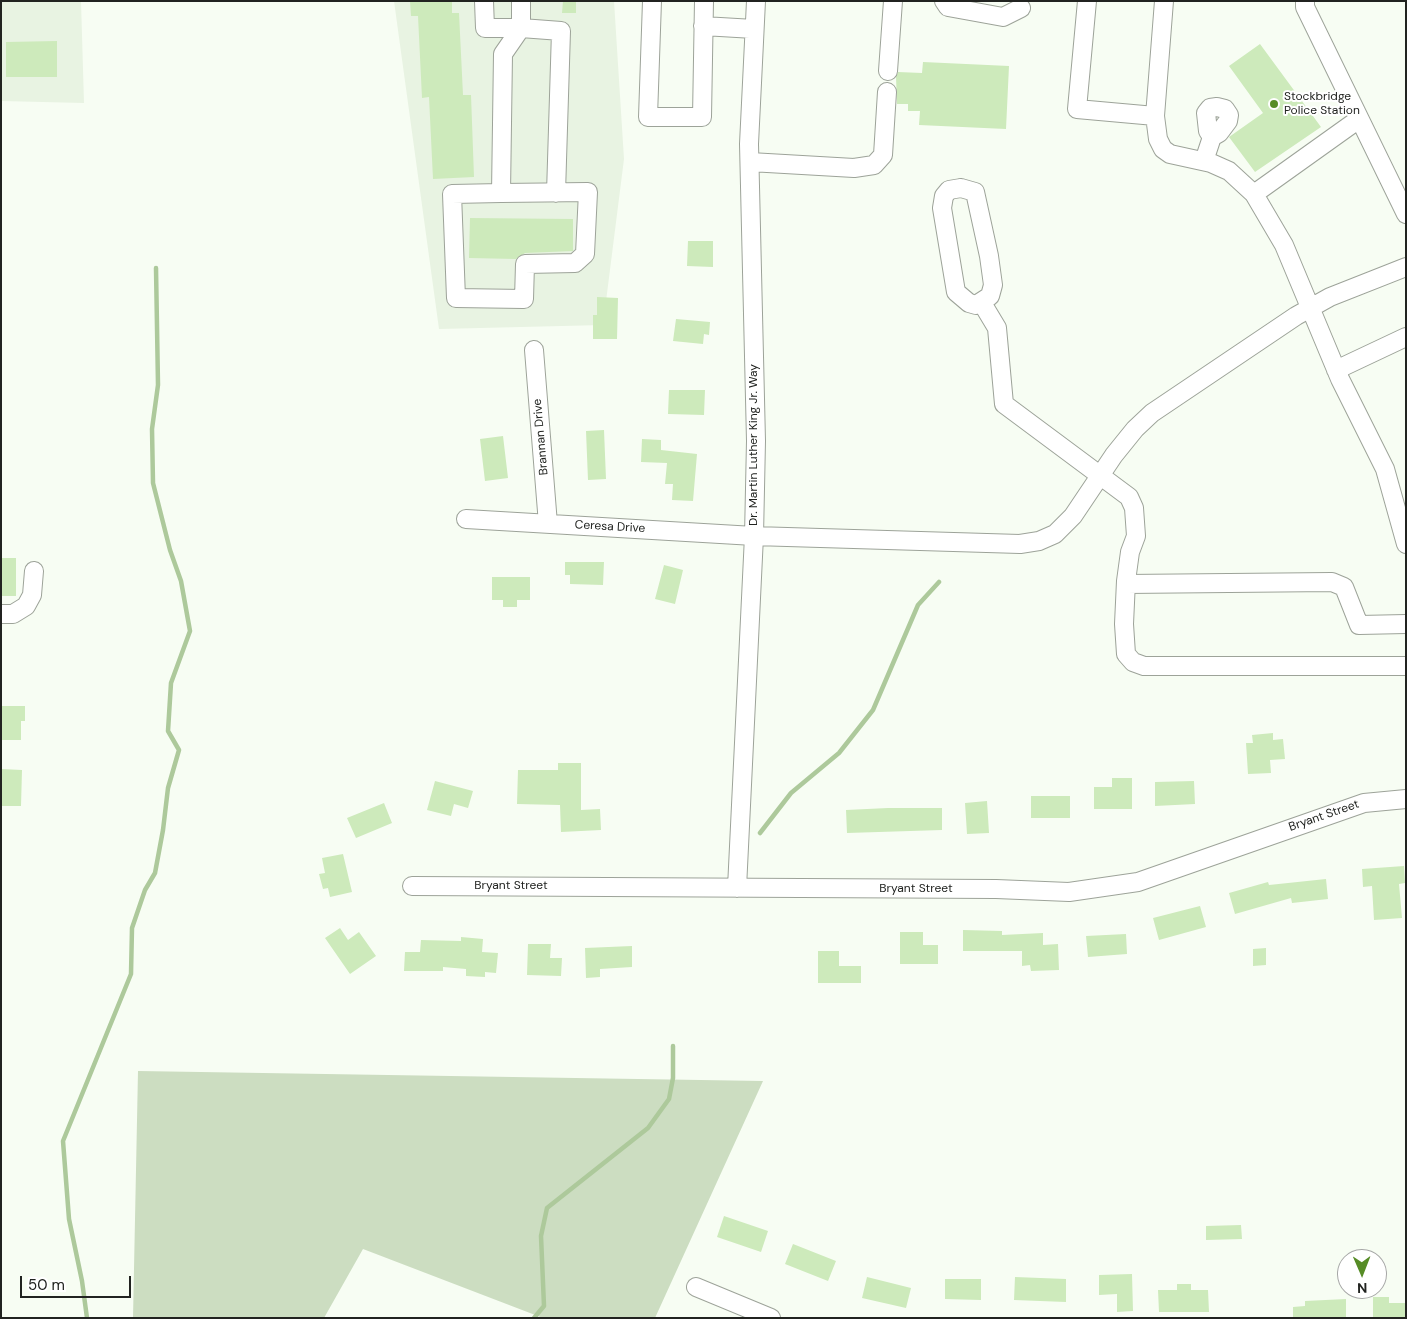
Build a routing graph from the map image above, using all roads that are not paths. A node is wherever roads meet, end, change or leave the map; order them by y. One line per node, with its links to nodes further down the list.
1 (484, 1): 13 (street)
2 (521, 1): 13 (street)
3 (652, 1): 12 (street)
4 (704, 1): 12 (street)
5 (756, 1): 14 (street, Dr. Martin Luther King Jr. Way)
6 (893, 1): 15 (street)
7 (944, 1): 11 (street)
8 (1087, 1): 17 (street)
9 (1164, 1): 17 (street)
10 (1305, 1): 18 (street)
11 (1022, 8)
12 (703, 26): 14 (street)
13 (521, 28): 22 (street); 23 (street)
14 (754, 29): 21 (street, Dr. Martin Luther King Jr. Way)
15 (888, 71)
16 (887, 92): 21 (street)
17 (1155, 116): 20 (street)
18 (1359, 119): 24 (street); 25 (street)
19 (1212, 137): 20 (street)
20 (1204, 161): 24 (street)
21 (750, 162): 35 (street, Dr. Martin Luther King Jr. Way)
22 (556, 192): 23 (street); 23 (street)
23 (501, 193)
24 (1254, 194): 28 (street)
25 (1406, 214)
26 (1406, 267): 28 (street, Ceresa Drive)
27 (982, 303): 27 (street); 32 (street)
28 (1309, 308): 31 (street); 32 (street, Ceresa Drive)
29 (1406, 337): 31 (street)
30 (534, 350): 34 (street, Brannan Drive)
31 (1336, 370): 36 (street)
32 (1101, 475): 35 (street, Ceresa Drive); 38 (street)
33 (466, 518): 34 (street, Ceresa Drive)
34 (548, 524): 35 (street, Ceresa Drive)
35 (754, 536): 44 (street, Dr. Martin Luther King Jr. Way)
36 (1405, 539)
37 (34, 571): 39 (street)
38 (1126, 584): 40 (street); 41 (street)
39 (1, 614)
40 (1406, 624)
41 (1406, 666)
42 (1406, 799): 44 (street, Bryant Street)
43 (412, 886): 44 (street, Bryant Street)
44 (737, 888)
45 (696, 1287): 46 (street)
46 (771, 1318)

